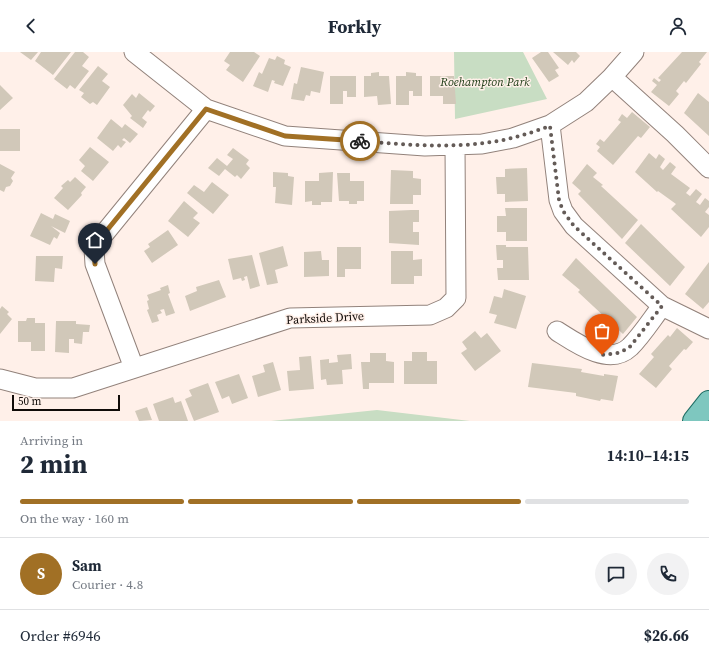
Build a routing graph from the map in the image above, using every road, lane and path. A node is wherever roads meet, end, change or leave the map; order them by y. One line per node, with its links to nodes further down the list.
1 (134, 52): 4 (street)
2 (634, 52): 3 (street)
3 (612, 77): 5 (street); 7 (street)
4 (206, 109): 6 (street); 11 (street)
5 (550, 126): 6 (street); 8 (street)
6 (455, 145): 11 (street, Parkside Drive)
7 (709, 168)
8 (662, 306): 9 (street); 10 (street)
9 (709, 329)
10 (557, 331)
11 (134, 368): 12 (street, Parkside Drive)
12 (0, 379)
13 (709, 402): 14 (main road)
14 (694, 421)

